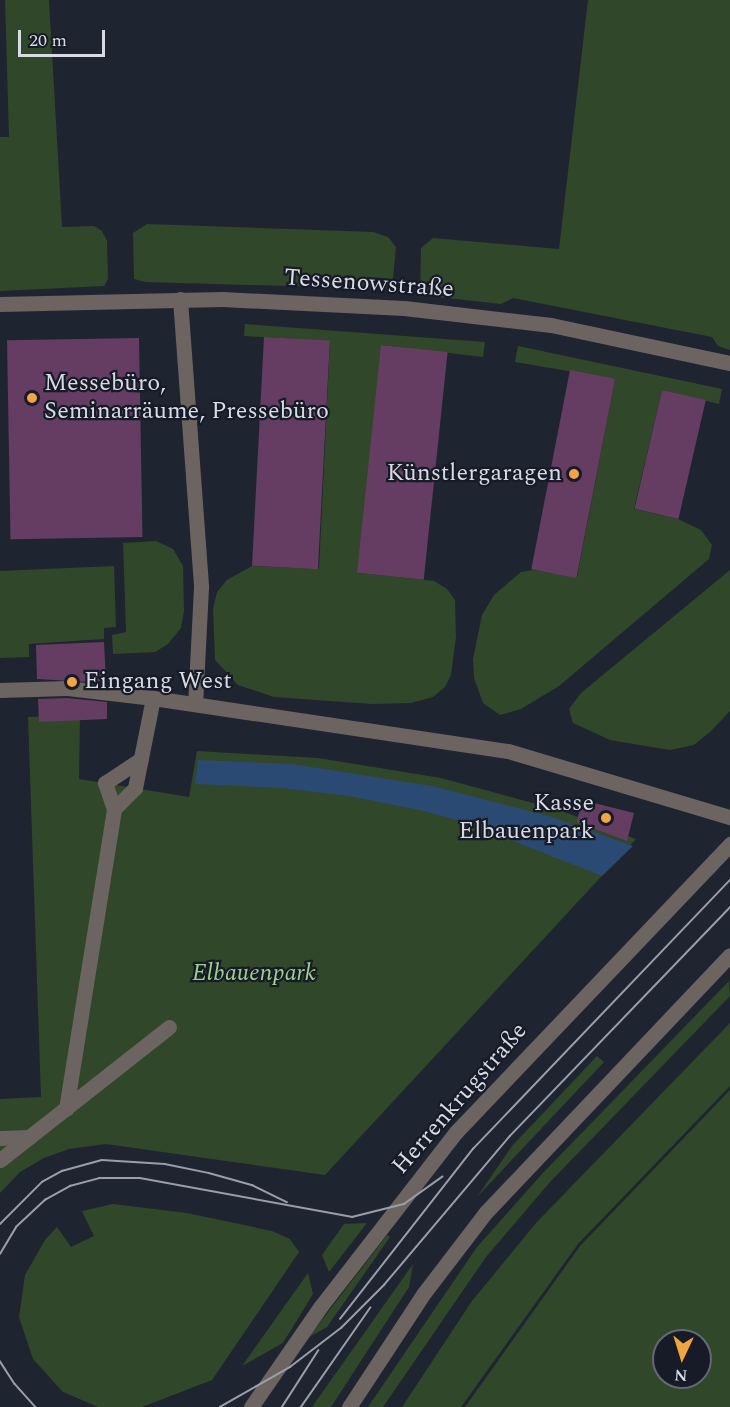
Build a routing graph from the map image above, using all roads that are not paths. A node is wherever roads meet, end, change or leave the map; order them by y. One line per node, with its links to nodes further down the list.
1 (180, 299): 2 (street, Tessenowstraße); 3 (street, Tessenowstraße); 6 (street)
2 (0, 304)
3 (730, 363)
4 (0, 690): 5 (street)
5 (153, 698): 6 (street); 7 (street)
6 (195, 704): 9 (street)
7 (141, 759): 8 (street); 8 (street)
8 (114, 808): 13 (street)
9 (730, 817)
10 (730, 844): 17 (street, Herrenkrugstraße)
11 (730, 955): 18 (street)
12 (169, 1027): 13 (street)
13 (66, 1109): 14 (street)
14 (30, 1137): 15 (street); 16 (street)
15 (0, 1138)
16 (0, 1160)
17 (251, 1407)
18 (349, 1407)

